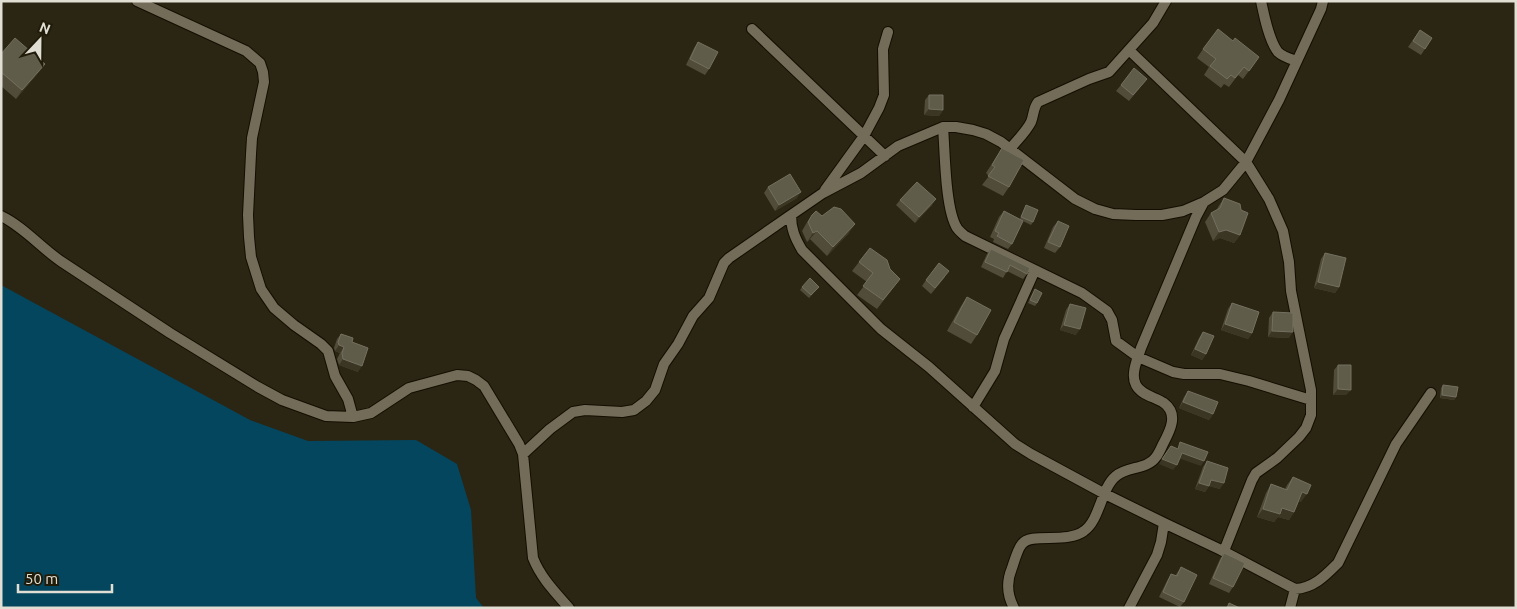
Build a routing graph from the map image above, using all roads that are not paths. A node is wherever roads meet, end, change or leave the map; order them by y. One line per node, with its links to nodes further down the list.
1 (137, 1): 23 (street)
2 (1166, 1): 7 (street)
3 (1261, 1): 8 (street)
4 (1323, 1): 8 (street)
5 (752, 29): 10 (street)
6 (888, 32): 10 (street)
7 (1129, 50): 11 (street); 13 (street)
8 (1297, 61): 13 (street)
9 (943, 127): 11 (street); 12 (street); 18 (street)
10 (864, 136): 12 (street); 14 (street)
11 (1010, 149): 15 (street)
12 (885, 156): 14 (street)
13 (1246, 162): 15 (street); 21 (street)
14 (823, 193): 16 (street)
15 (1204, 202): 19 (street)
16 (790, 215): 22 (street); 24 (street)
17 (1, 216): 23 (street)
18 (1035, 270): 19 (street); 22 (street)
19 (1138, 357): 21 (street); 25 (street)
20 (1431, 393): 28 (street)
21 (1311, 400): 27 (street)
22 (973, 407): 25 (street)
23 (353, 417): 24 (street)
24 (523, 454): 29 (street)
25 (1105, 494): 26 (street); 30 (street)
26 (1164, 523): 27 (street); 31 (street)
27 (1224, 551): 28 (street)
28 (1295, 588): 32 (street)
29 (568, 608)
30 (1014, 608)
31 (1129, 608)
32 (1290, 608)

